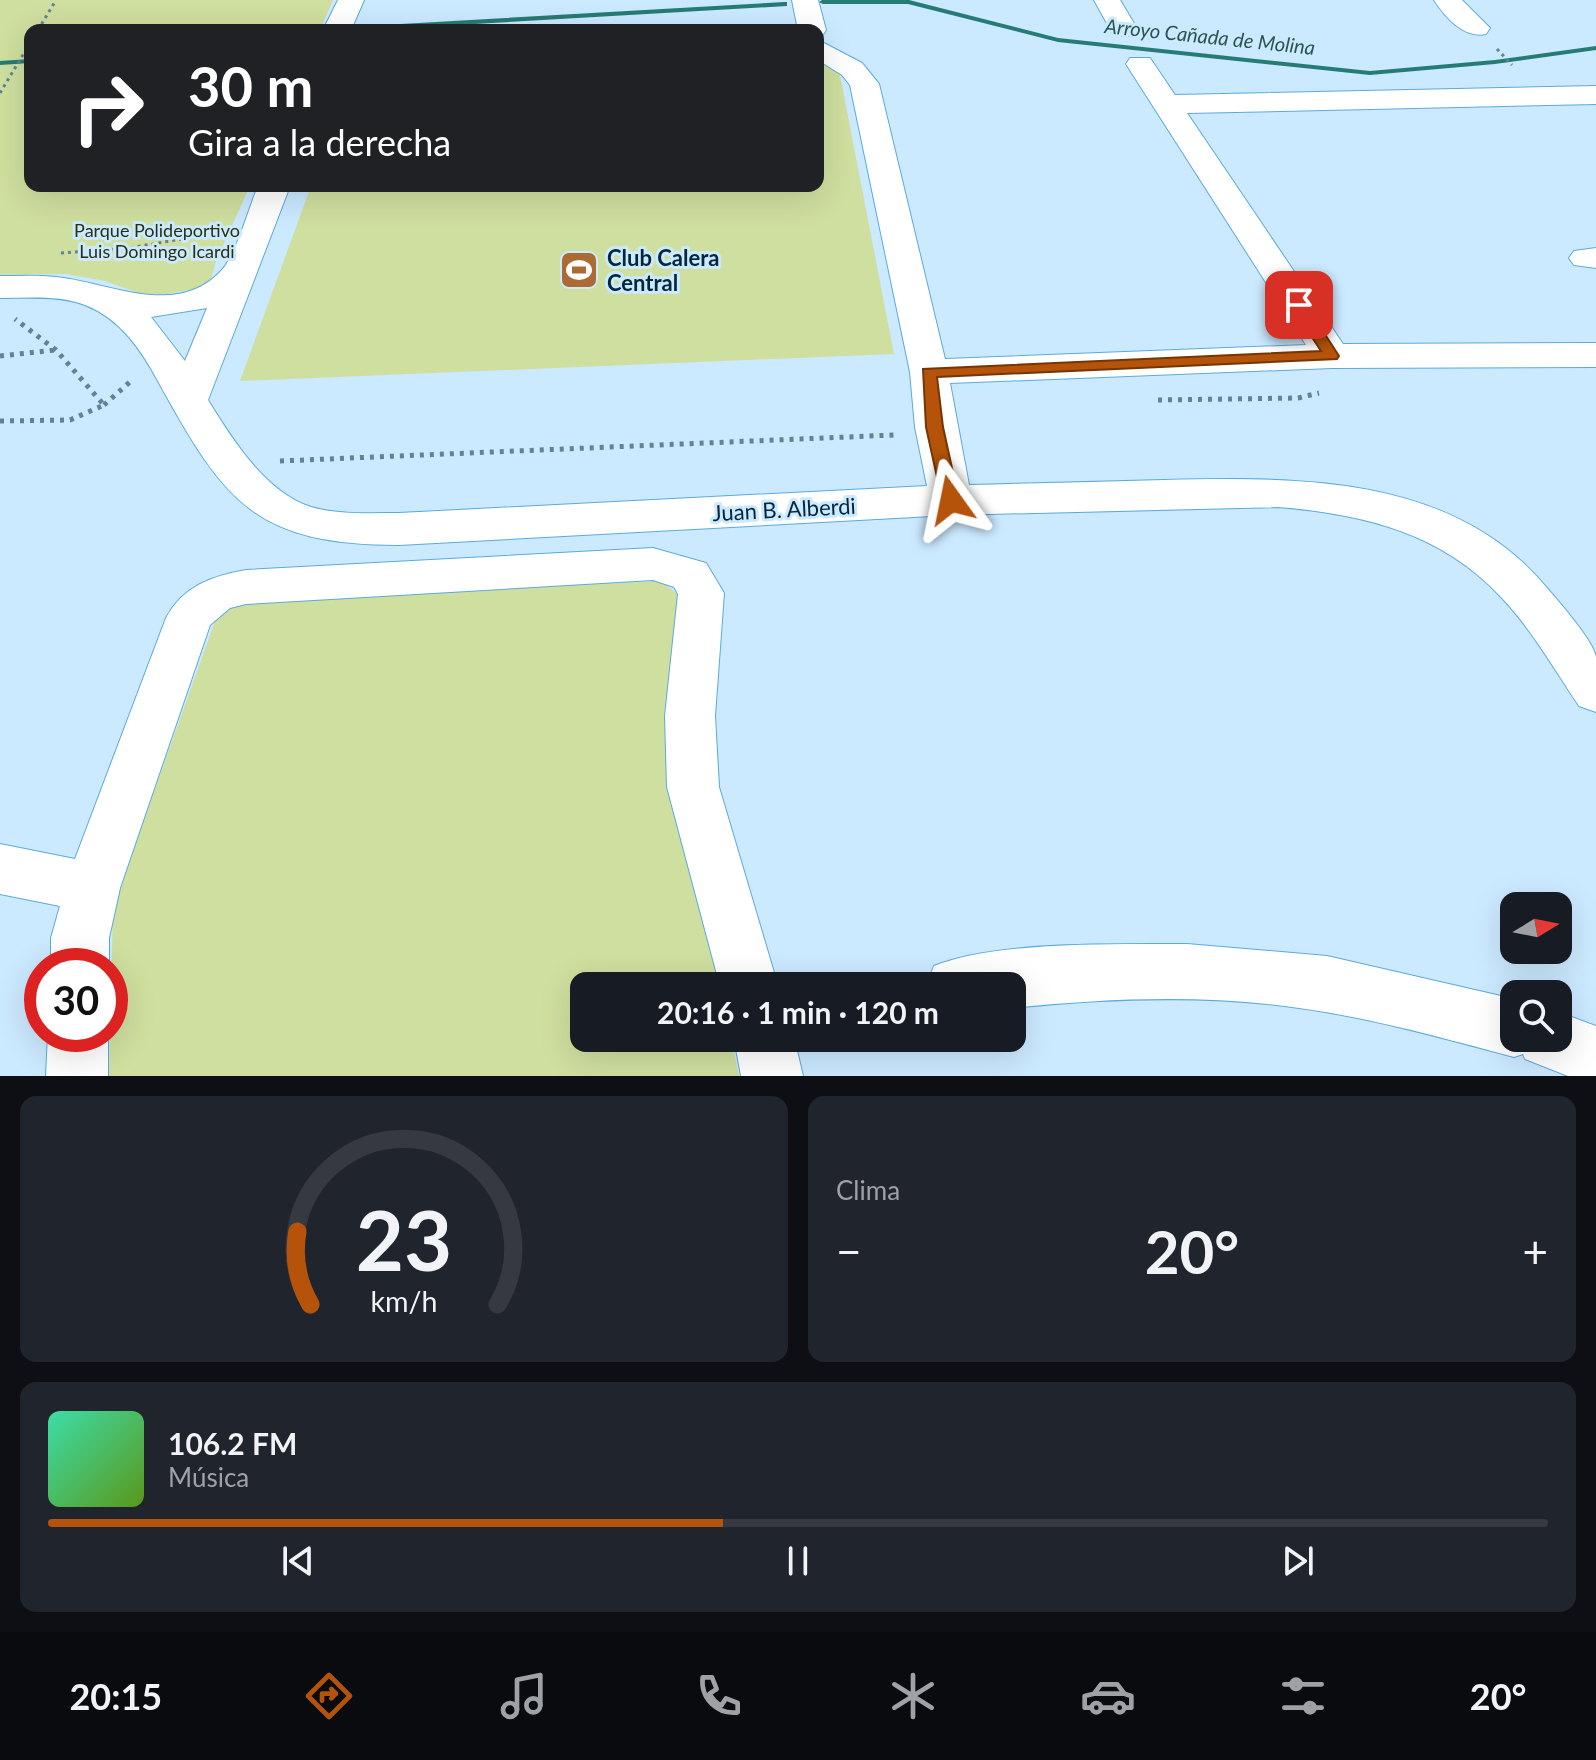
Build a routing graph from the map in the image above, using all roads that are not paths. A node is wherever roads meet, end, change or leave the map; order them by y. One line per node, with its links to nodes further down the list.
1 (351, 0): 5 (street)
2 (805, 0): 6 (street)
3 (1107, 0): 7 (street)
4 (1447, 0): 8 (street)
5 (340, 24)
6 (811, 24)
7 (1124, 30)
8 (1483, 35)
9 (824, 52): 19 (street)
10 (1140, 64): 12 (street)
11 (1596, 95): 12 (street)
12 (1167, 104): 18 (street)
13 (272, 192): 14 (street)
14 (237, 276): 15 (street); 20 (street)
15 (102, 298): 16 (street, Juan B. Alberdi); 20 (street, Juan B. Alberdi)
16 (3, 300)
17 (1596, 355): 18 (street)
18 (1332, 356): 19 (street)
19 (929, 372): 21 (street)
20 (190, 397): 21 (street, Juan B. Alberdi)
21 (951, 500): 22 (street, Juan B. Alberdi)
22 (1596, 692)
23 (0, 869): 24 (street)
24 (92, 888): 25 (street); 26 (street)
25 (80, 948)
26 (745, 972)
27 (1026, 979): 28 (street)
28 (1500, 1024)
29 (1572, 1047): 32 (street)
30 (78, 1052): 33 (street)
31 (767, 1052): 34 (street)
32 (1596, 1056)
33 (77, 1076)
34 (772, 1076)

